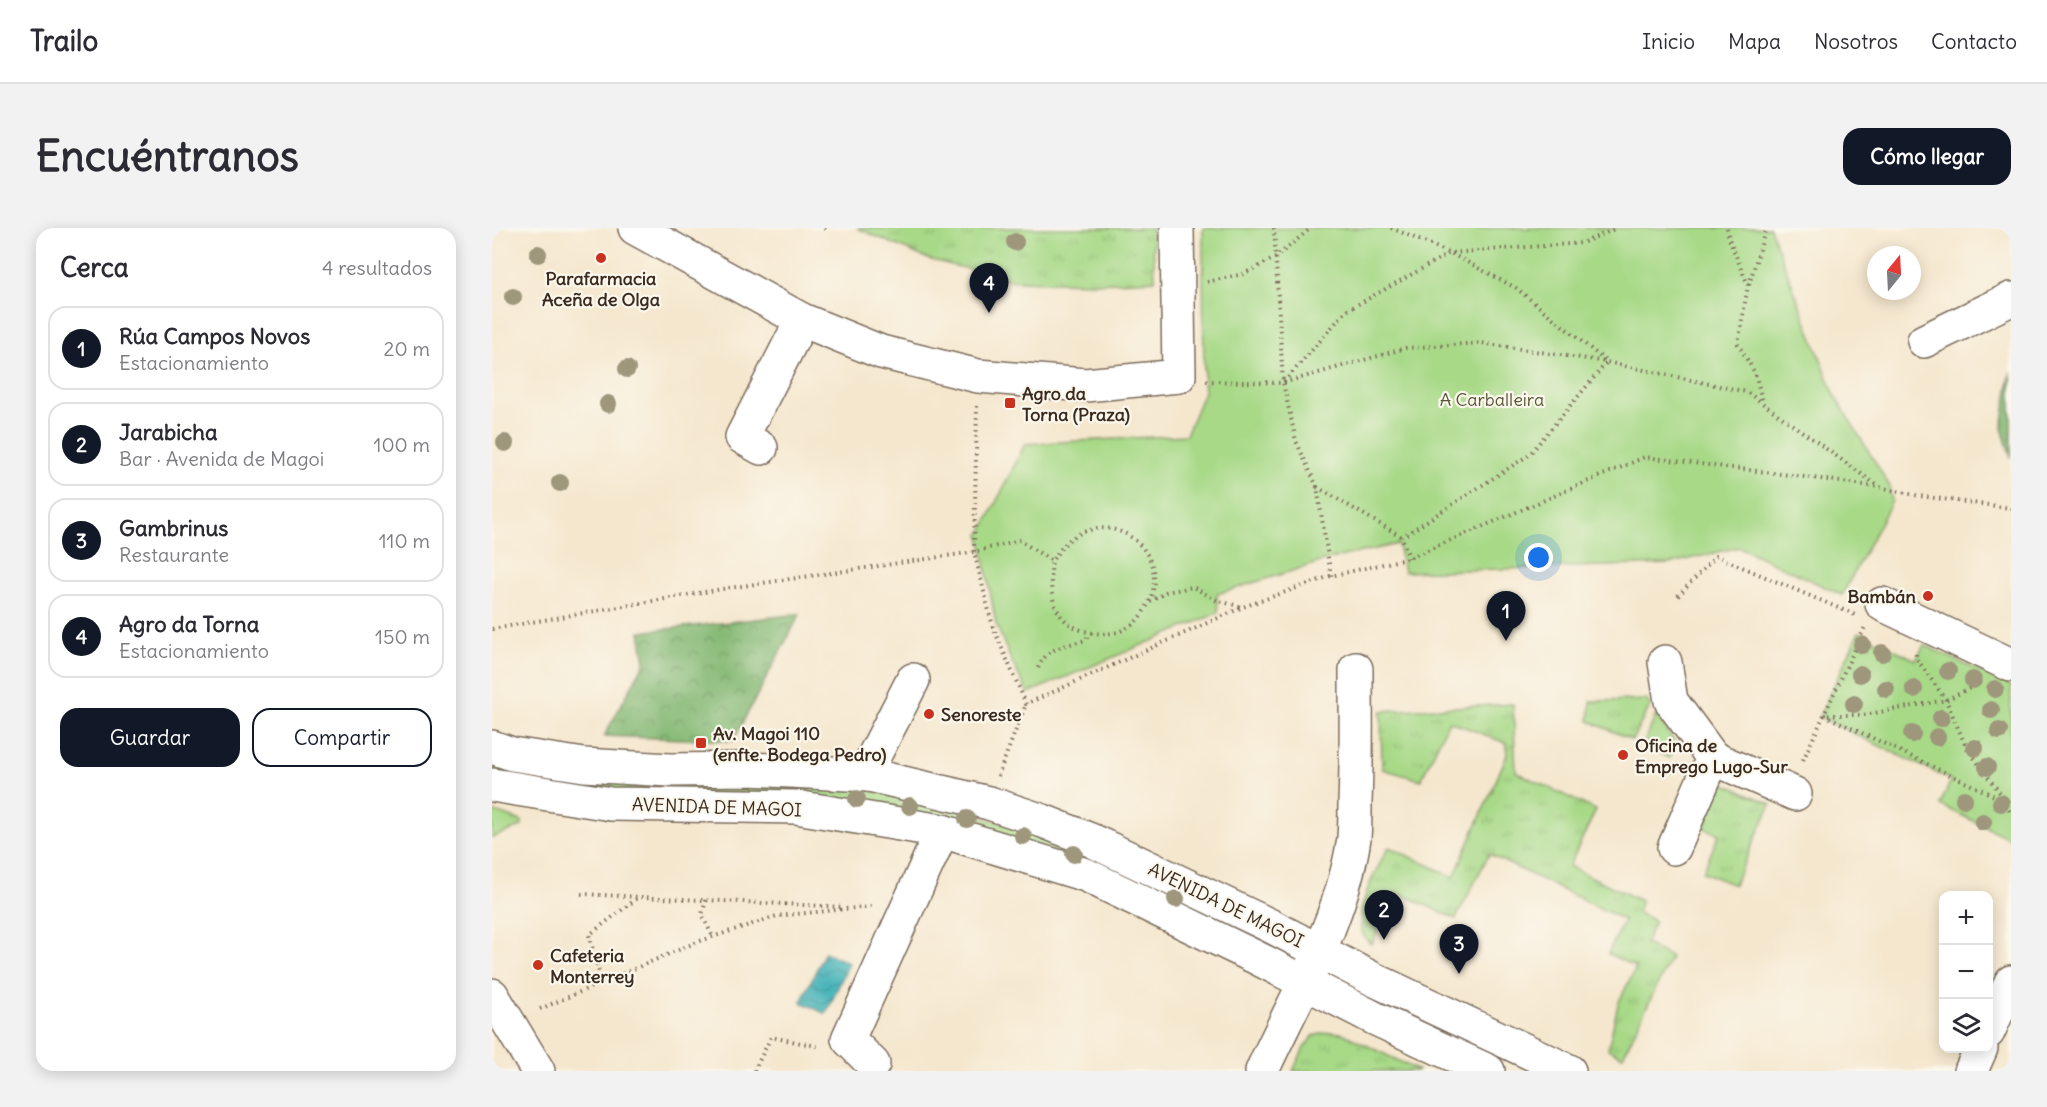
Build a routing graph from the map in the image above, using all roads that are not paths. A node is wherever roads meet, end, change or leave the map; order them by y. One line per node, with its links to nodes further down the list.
1 (635, 228): 4 (street)
2 (1177, 228): 4 (street)
3 (2011, 299): 5 (street)
4 (802, 320): 6 (street)
5 (1924, 340)
6 (761, 448)
7 (1875, 612): 9 (street)
8 (1665, 662): 13 (street)
9 (2011, 665)
10 (1356, 669): 19 (street)
11 (913, 680): 14 (street)
12 (492, 747): 14 (street, AVENIDA DE MAGOI)
13 (1713, 758): 16 (street); 18 (street)
14 (869, 774): 19 (street, AVENIDA DE MAGOI)
15 (492, 785): 17 (street, AVENIDA DE MAGOI)
16 (1795, 794)
17 (942, 831): 20 (street, AVENIDA DE MAGOI); 25 (street)
18 (1674, 848)
19 (1320, 951): 20 (street); 29 (street, AVENIDA DE MAGOI)
20 (1304, 982): 27 (street); 28 (street, AVENIDA DE MAGOI)
21 (2011, 982): 23 (street)
22 (492, 995): 26 (street)
23 (1993, 1023)
24 (1979, 1053): 30 (street)
25 (873, 1064)
26 (538, 1071)
27 (1262, 1071)
28 (1488, 1071)
29 (1569, 1071)
30 (1971, 1071)

